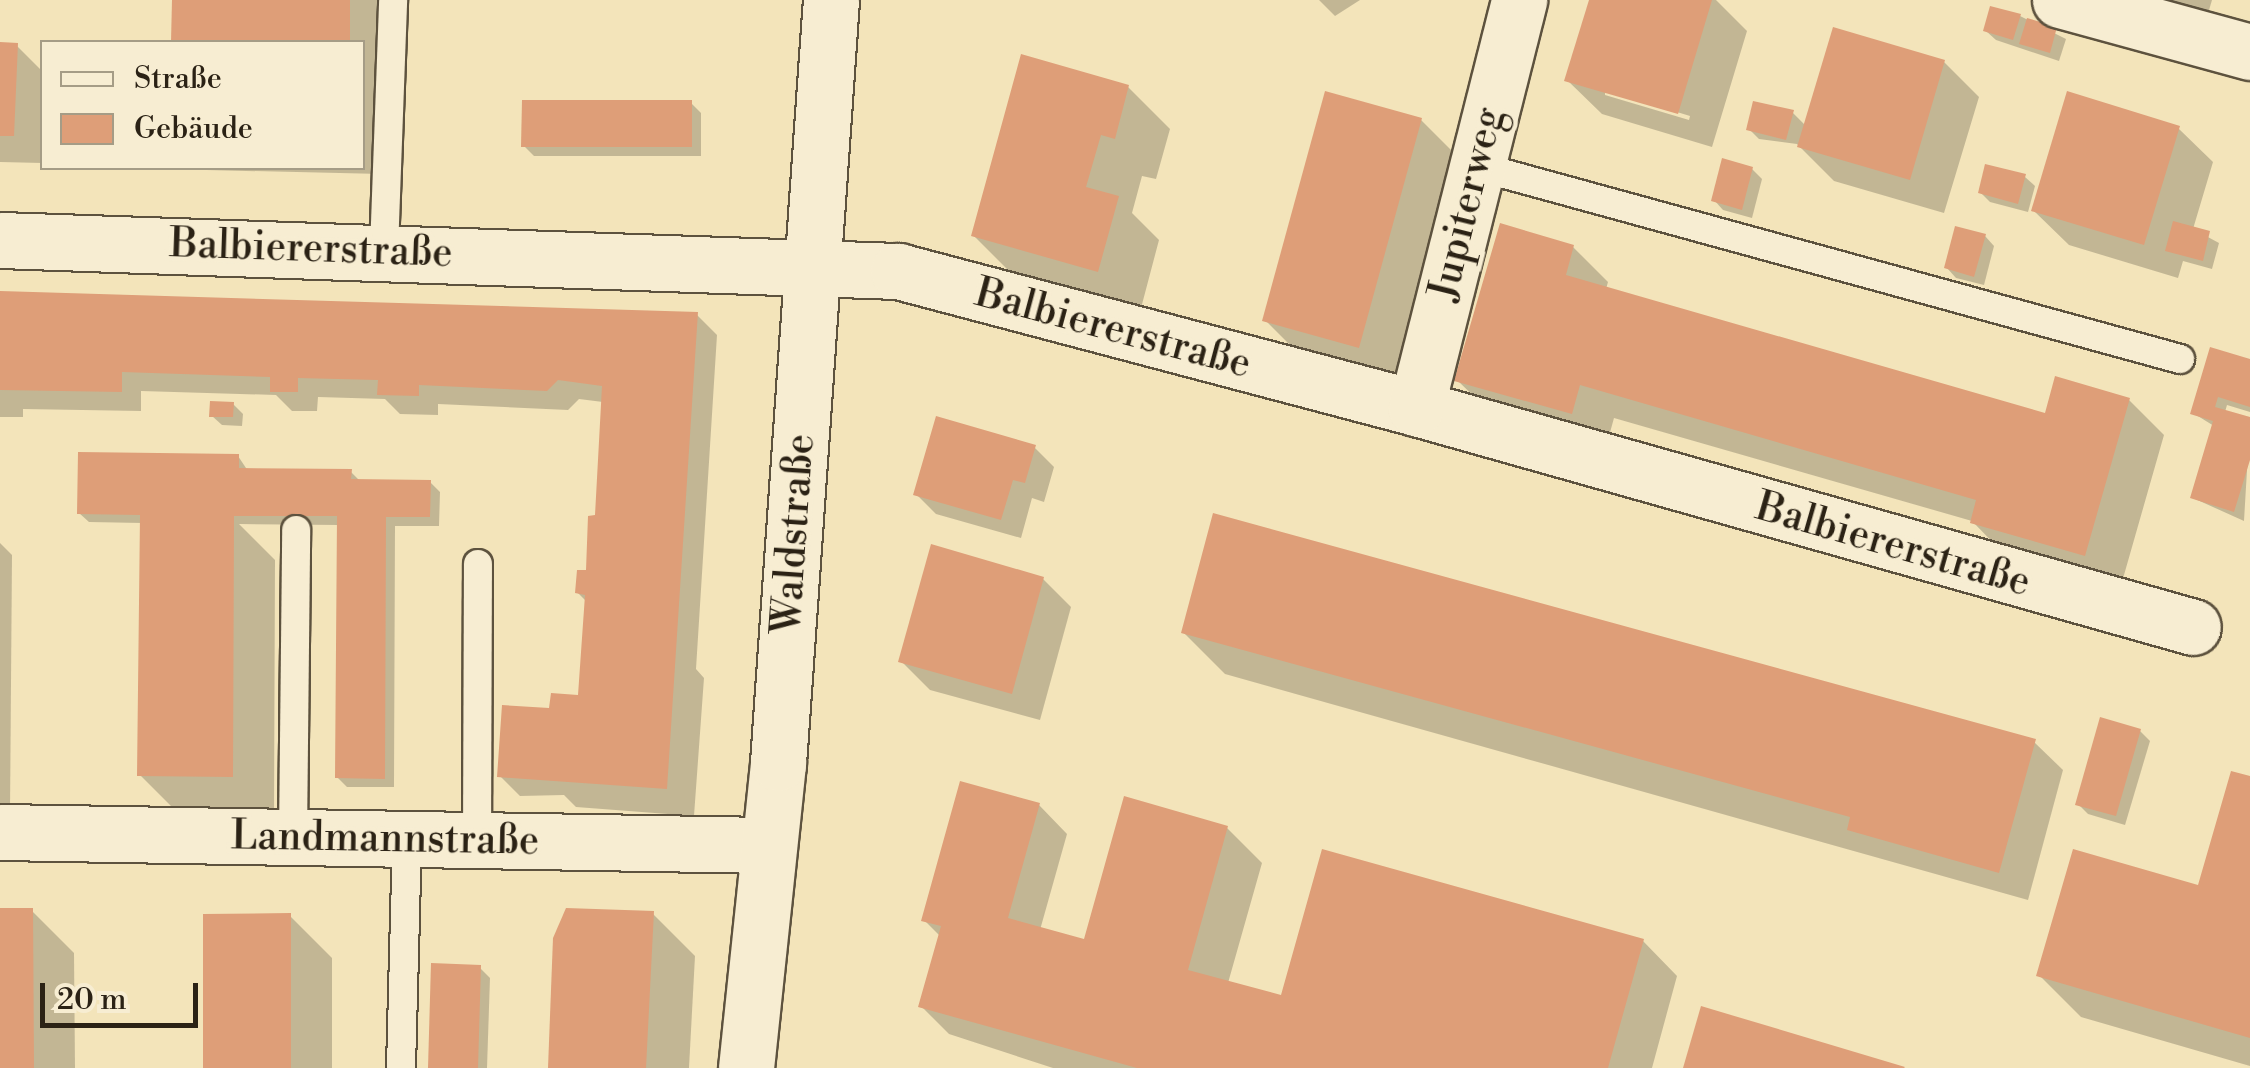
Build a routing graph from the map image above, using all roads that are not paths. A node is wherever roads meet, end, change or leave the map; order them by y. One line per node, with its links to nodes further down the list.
1 (392, 0): 8 (lane)
2 (831, 0): 9 (street, Waldstraße)
3 (1519, 0): 6 (street, Jupiterweg)
4 (2060, 0): 5 (street)
5 (2250, 52)
6 (1476, 166): 10 (lane); 11 (street, Jupiterweg)
7 (0, 240): 8 (street, Balbiererstraße)
8 (384, 250): 9 (street, Balbiererstraße)
9 (815, 267): 11 (street, Balbiererstraße); 19 (street, Waldstraße)
10 (2180, 359)
11 (1416, 408): 14 (street, Balbiererstraße)
12 (296, 530): 16 (lane)
13 (478, 564): 18 (lane)
14 (2193, 627)
15 (0, 832): 16 (street, Landmannstraße)
16 (292, 837): 17 (street, Landmannstraße)
17 (407, 839): 18 (street, Landmannstraße); 20 (lane)
18 (477, 840): 19 (street, Landmannstraße)
19 (769, 845): 21 (street, Waldstraße)
20 (401, 1068)
21 (746, 1068)

